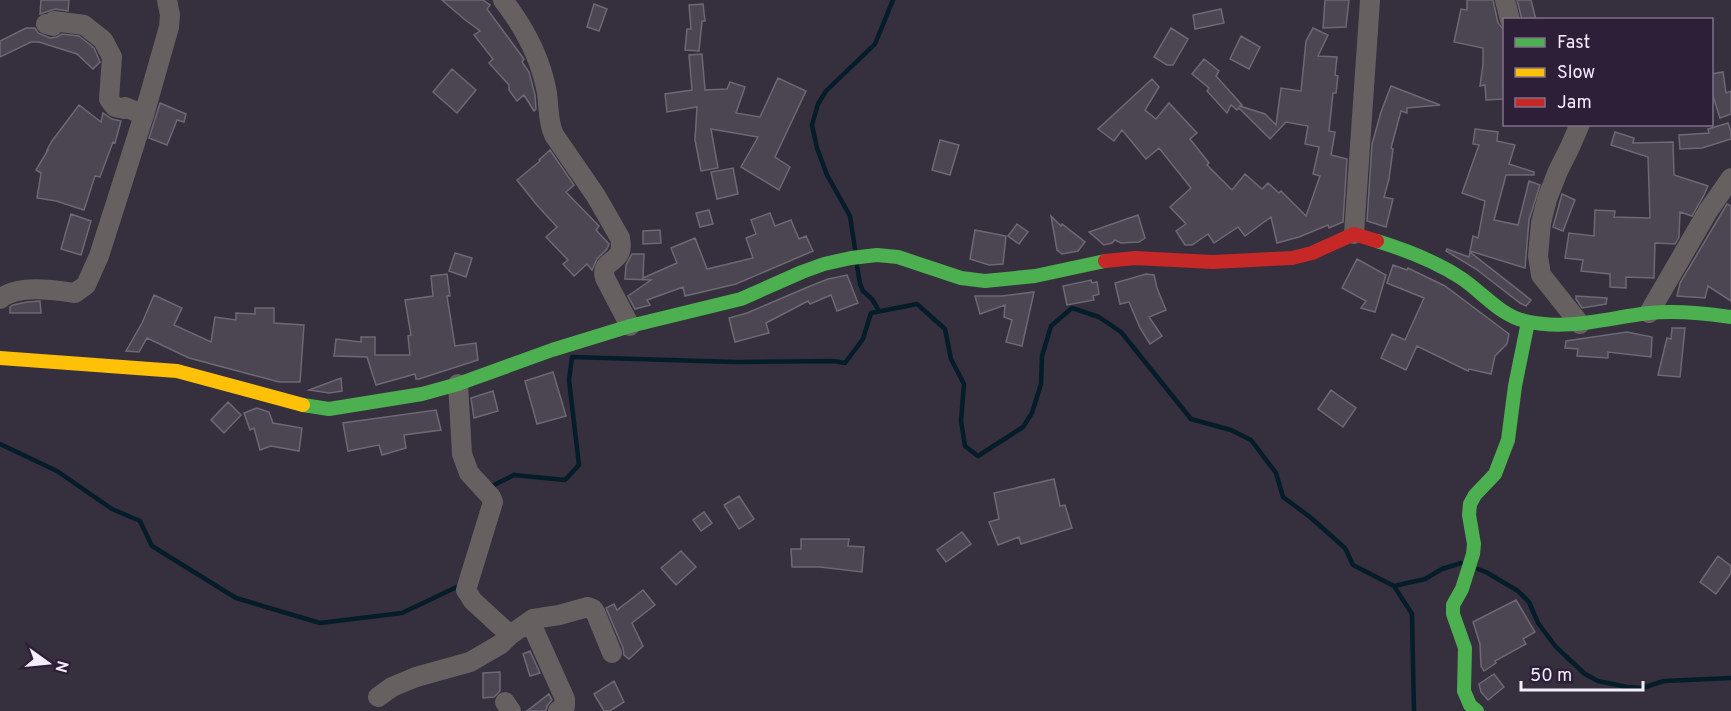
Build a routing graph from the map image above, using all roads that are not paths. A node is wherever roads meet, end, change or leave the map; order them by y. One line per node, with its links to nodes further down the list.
1 (167, 0): 7 (street)
2 (503, 0): 16 (street)
3 (1370, 0): 10 (street)
4 (1505, 0): 5 (street)
5 (1510, 18)
6 (46, 24): 7 (street)
7 (144, 115): 11 (street)
8 (1579, 126): 15 (street)
9 (1731, 178): 12 (street)
10 (1354, 234): 14 (street); 16 (street)
11 (0, 299)
12 (1649, 314): 13 (street); 15 (street)
13 (1731, 317)
14 (1528, 322): 15 (street); 24 (street)
15 (1580, 324)
16 (630, 326): 18 (street)
17 (0, 358): 18 (street)
18 (458, 384): 20 (street)
19 (530, 621): 20 (street); 21 (street); 23 (street)
20 (510, 635): 22 (street)
21 (612, 653)
22 (378, 697)
23 (558, 711)
24 (1477, 711)

